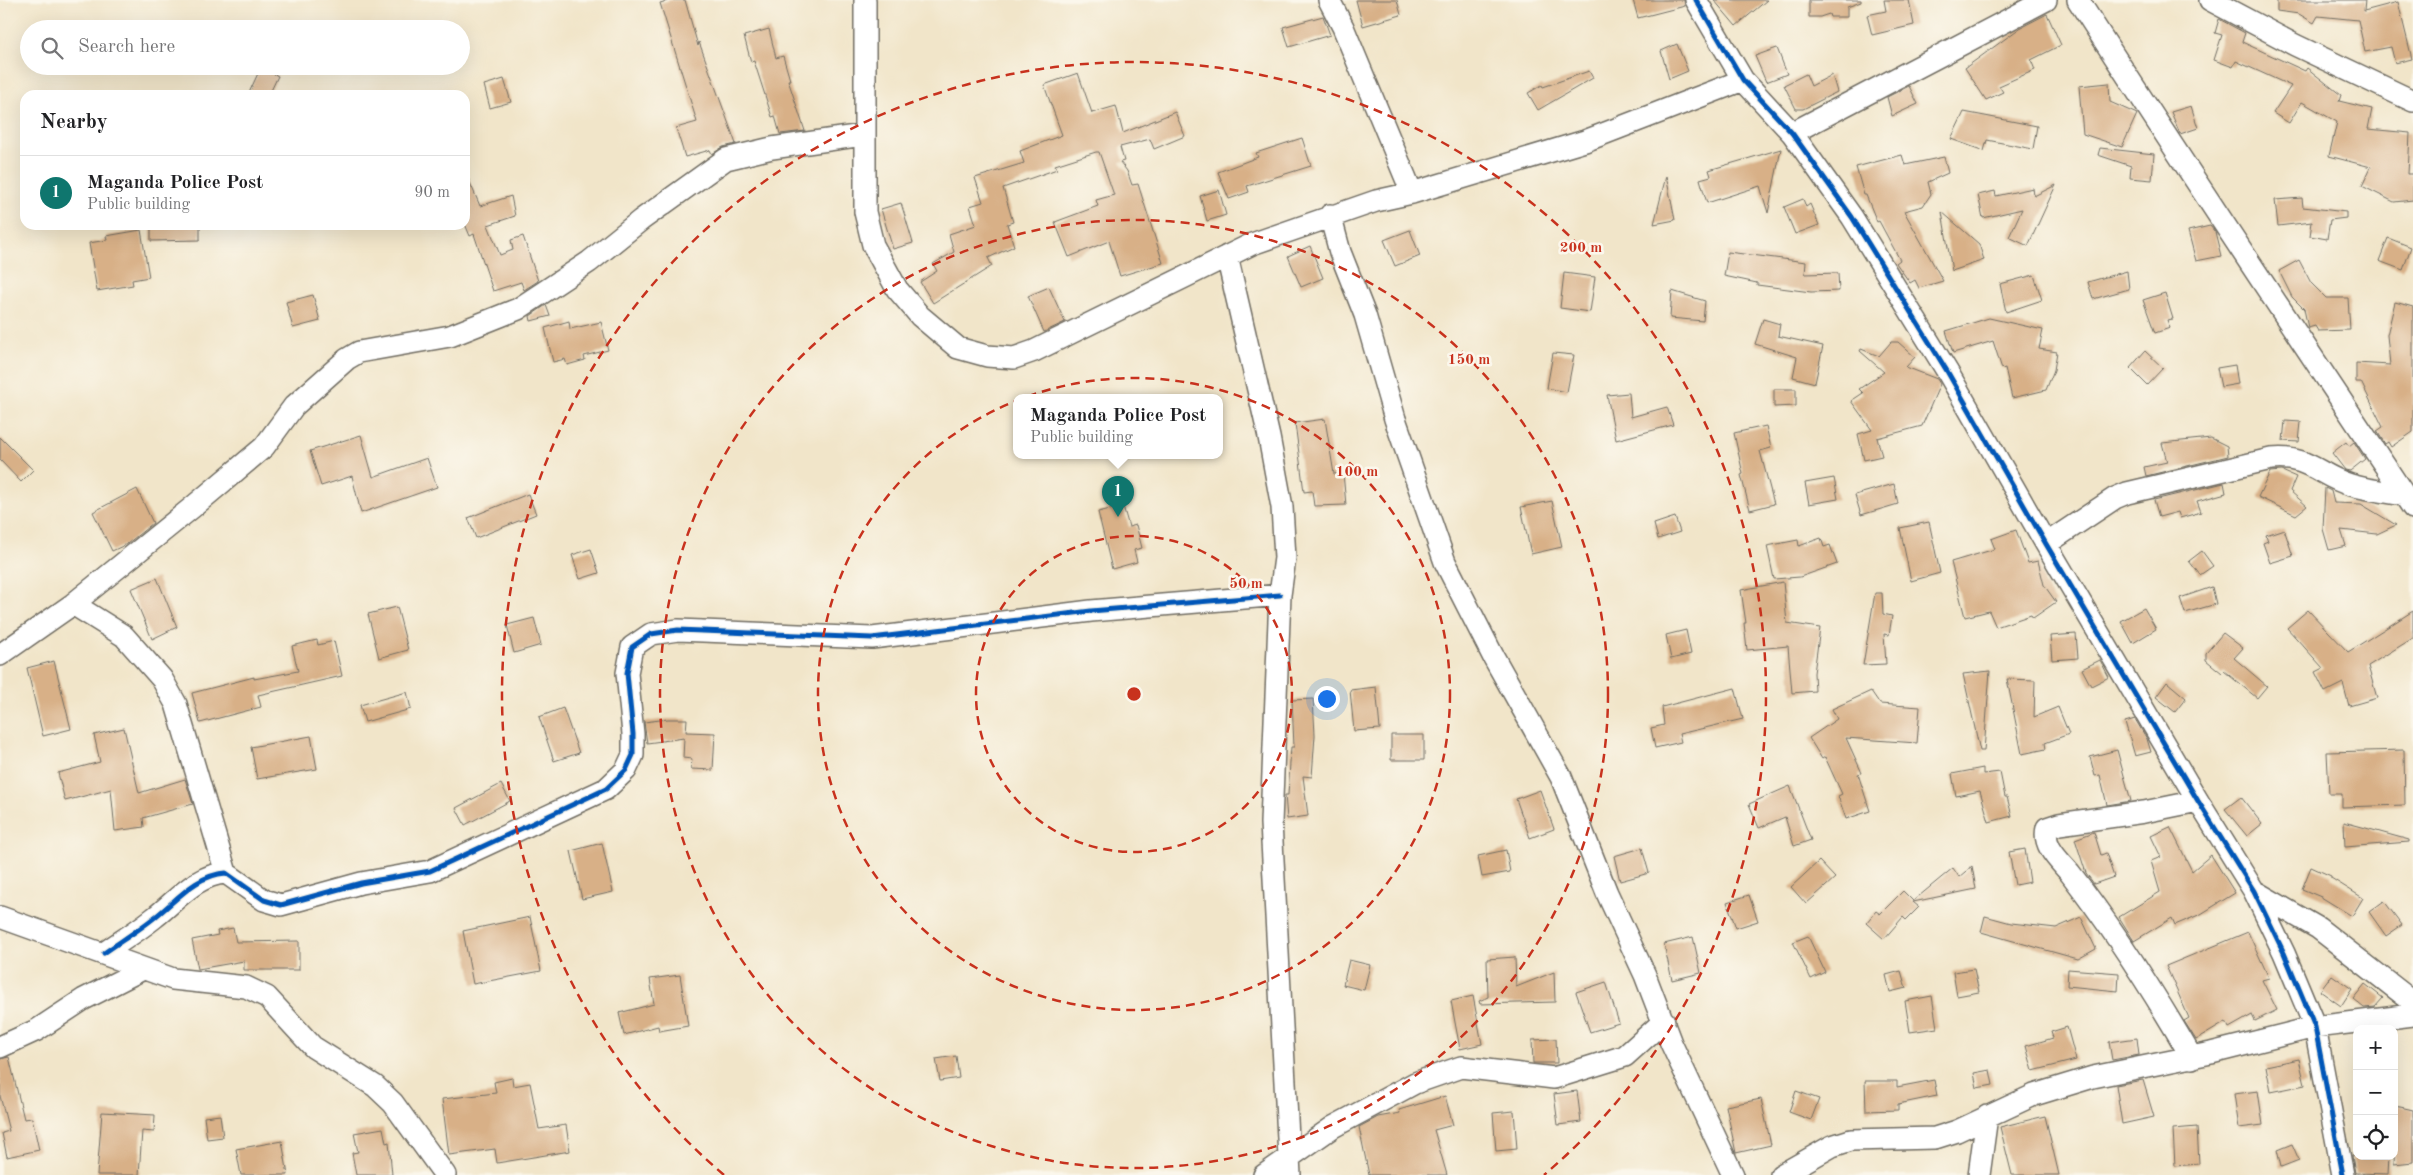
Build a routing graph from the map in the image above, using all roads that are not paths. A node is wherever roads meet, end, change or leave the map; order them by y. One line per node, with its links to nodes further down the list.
1 (865, 0): 10 (street)
2 (1329, 0): 11 (street)
3 (1696, 0): 7 (street)
4 (2046, 0): 9 (street)
5 (2078, 0): 14 (street)
6 (2210, 0): 8 (street)
7 (1743, 80): 9 (street); 11 (street)
8 (2413, 101)
9 (1792, 134): 15 (street)
10 (864, 136): 13 (street); 17 (street)
11 (1412, 193): 12 (street)
12 (1330, 215): 13 (street); 27 (street)
13 (1227, 256): 16 (street)
14 (2409, 502): 15 (street)
15 (2046, 544): 19 (street)
16 (1280, 595): 20 (street); 32 (street)
17 (73, 604): 18 (street); 20 (street)
18 (0, 655)
19 (2198, 801): 21 (street); 30 (street)
20 (226, 872): 23 (street)
21 (2254, 891): 25 (street); 28 (street)
22 (0, 917): 23 (street)
23 (104, 953): 24 (street)
24 (142, 969): 29 (street); 33 (street)
25 (2413, 1002)
26 (2413, 1015): 28 (street)
27 (1664, 1021): 32 (street); 35 (street)
28 (2316, 1026): 30 (street); 38 (street)
29 (0, 1047)
30 (2192, 1058): 31 (street)
31 (1987, 1116): 36 (street); 37 (street)
32 (1289, 1167): 34 (street)
33 (445, 1175)
34 (1264, 1175)
35 (1732, 1175)
36 (1781, 1175)
37 (1979, 1175)
38 (2343, 1175)

